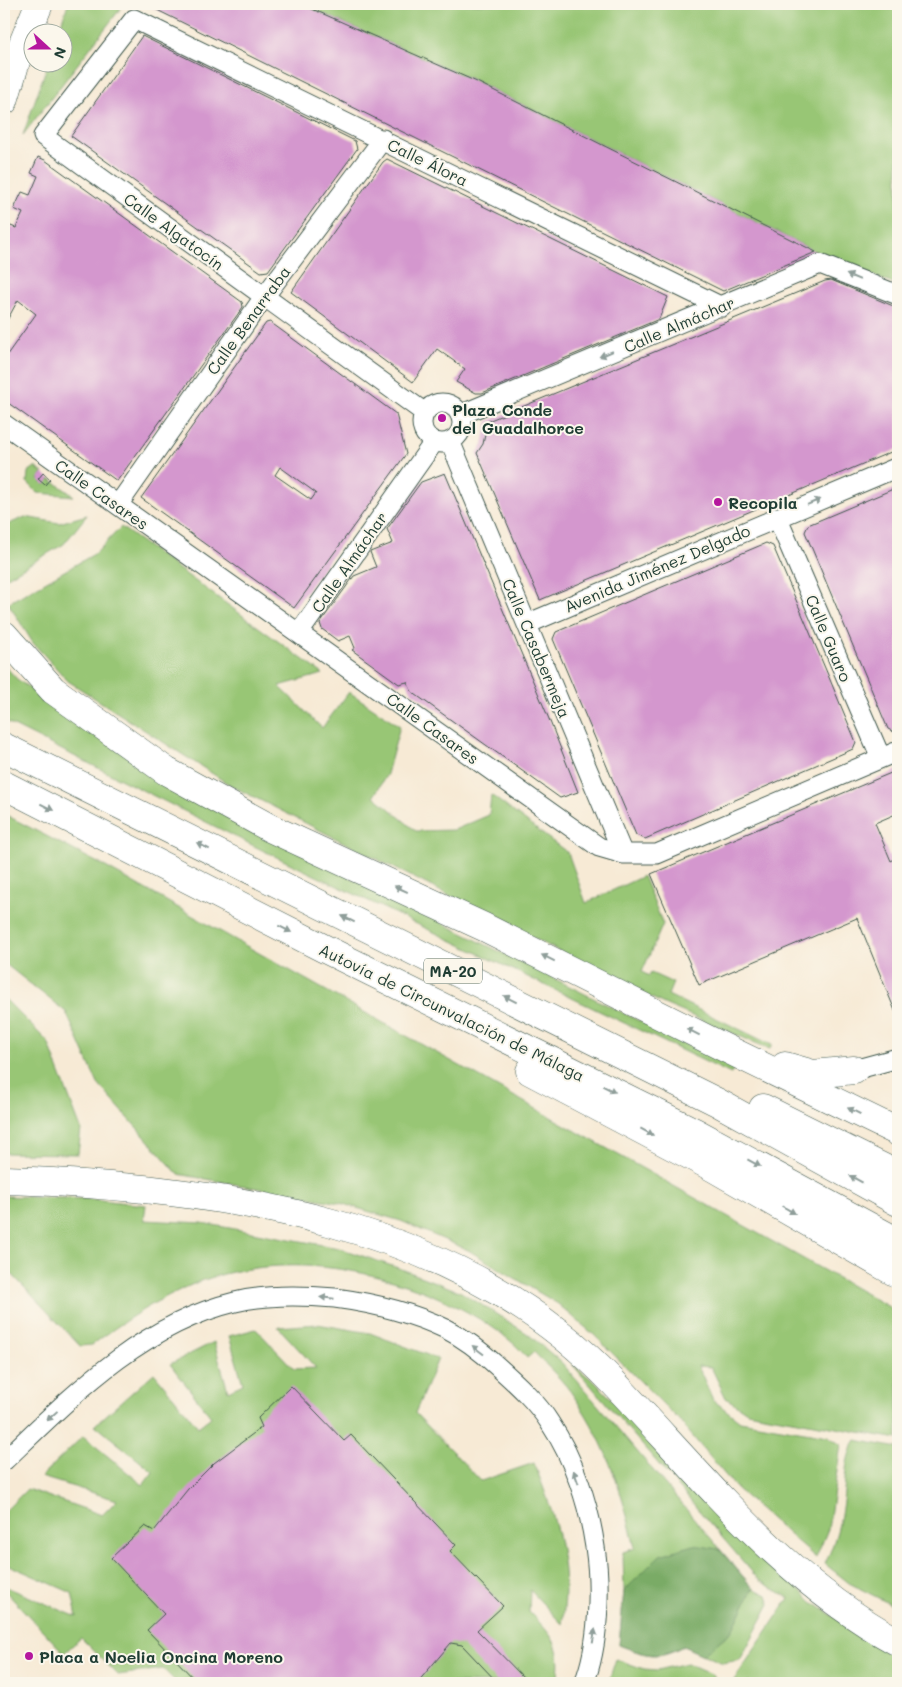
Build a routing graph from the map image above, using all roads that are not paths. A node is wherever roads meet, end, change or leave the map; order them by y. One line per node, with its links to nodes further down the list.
1 (39, 4): 3 (main road)
2 (134, 19): 4 (street, Calle Álora); 6 (street, Calle Algatocín)
3 (4, 101)
4 (383, 140): 6 (street, Calle Benarraba); 7 (street, Calle Álora)
5 (898, 295): 7 (street, Calle Almáchar, one-way to 7)
6 (264, 297): 8 (street, Calle Algatocín); 13 (street, Calle Benarraba)
7 (722, 307): 9 (street, Calle Almáchar, one-way to 9)
8 (425, 413): 9 (street); 11 (street)
9 (460, 414): 11 (street)
10 (4, 424): 13 (street, Calle Casares)
11 (442, 441): 15 (street, Calle Casabermeja); 16 (street, Calle Almáchar)
12 (898, 467): 14 (street, Avenida Jiménez Delgado, one-way to 12)
13 (118, 505): 16 (street, Calle Casares)
14 (777, 517): 15 (street, Avenida Jiménez Delgado); 19 (street, Calle Guaro)
15 (527, 624): 21 (street, Calle Casabermeja)
16 (299, 633): 21 (street, Calle Casares)
17 (4, 635): 24 (main road, one-way to 17)
18 (4, 747): 23 (main road, MA-20, one-way to 18)
19 (890, 754): 21 (street, Calle Casares)
20 (4, 785): 22 (main road, Autovía de Circunvalación de Málaga / MA-20, one-way to 22)
21 (623, 854)
22 (408, 990): 31 (main road, Autovía de Circunvalación de Málaga / MA-20, one-way to 31); 32 (main road, one-way to 32)
23 (560, 1024): 28 (main road); 30 (main road, MA-20, one-way to 23)
24 (725, 1048): 26 (main road); 27 (main road, one-way to 24)
25 (898, 1058): 26 (street)
26 (854, 1070)
27 (898, 1132)
28 (898, 1174)
29 (4, 1180): 34 (main road)
30 (898, 1202)
31 (898, 1242)
32 (898, 1274)
33 (4, 1461): 37 (street, one-way to 33)
34 (841, 1604): 35 (main road); 36 (main road)
35 (898, 1627)
36 (898, 1642)
37 (584, 1683)

